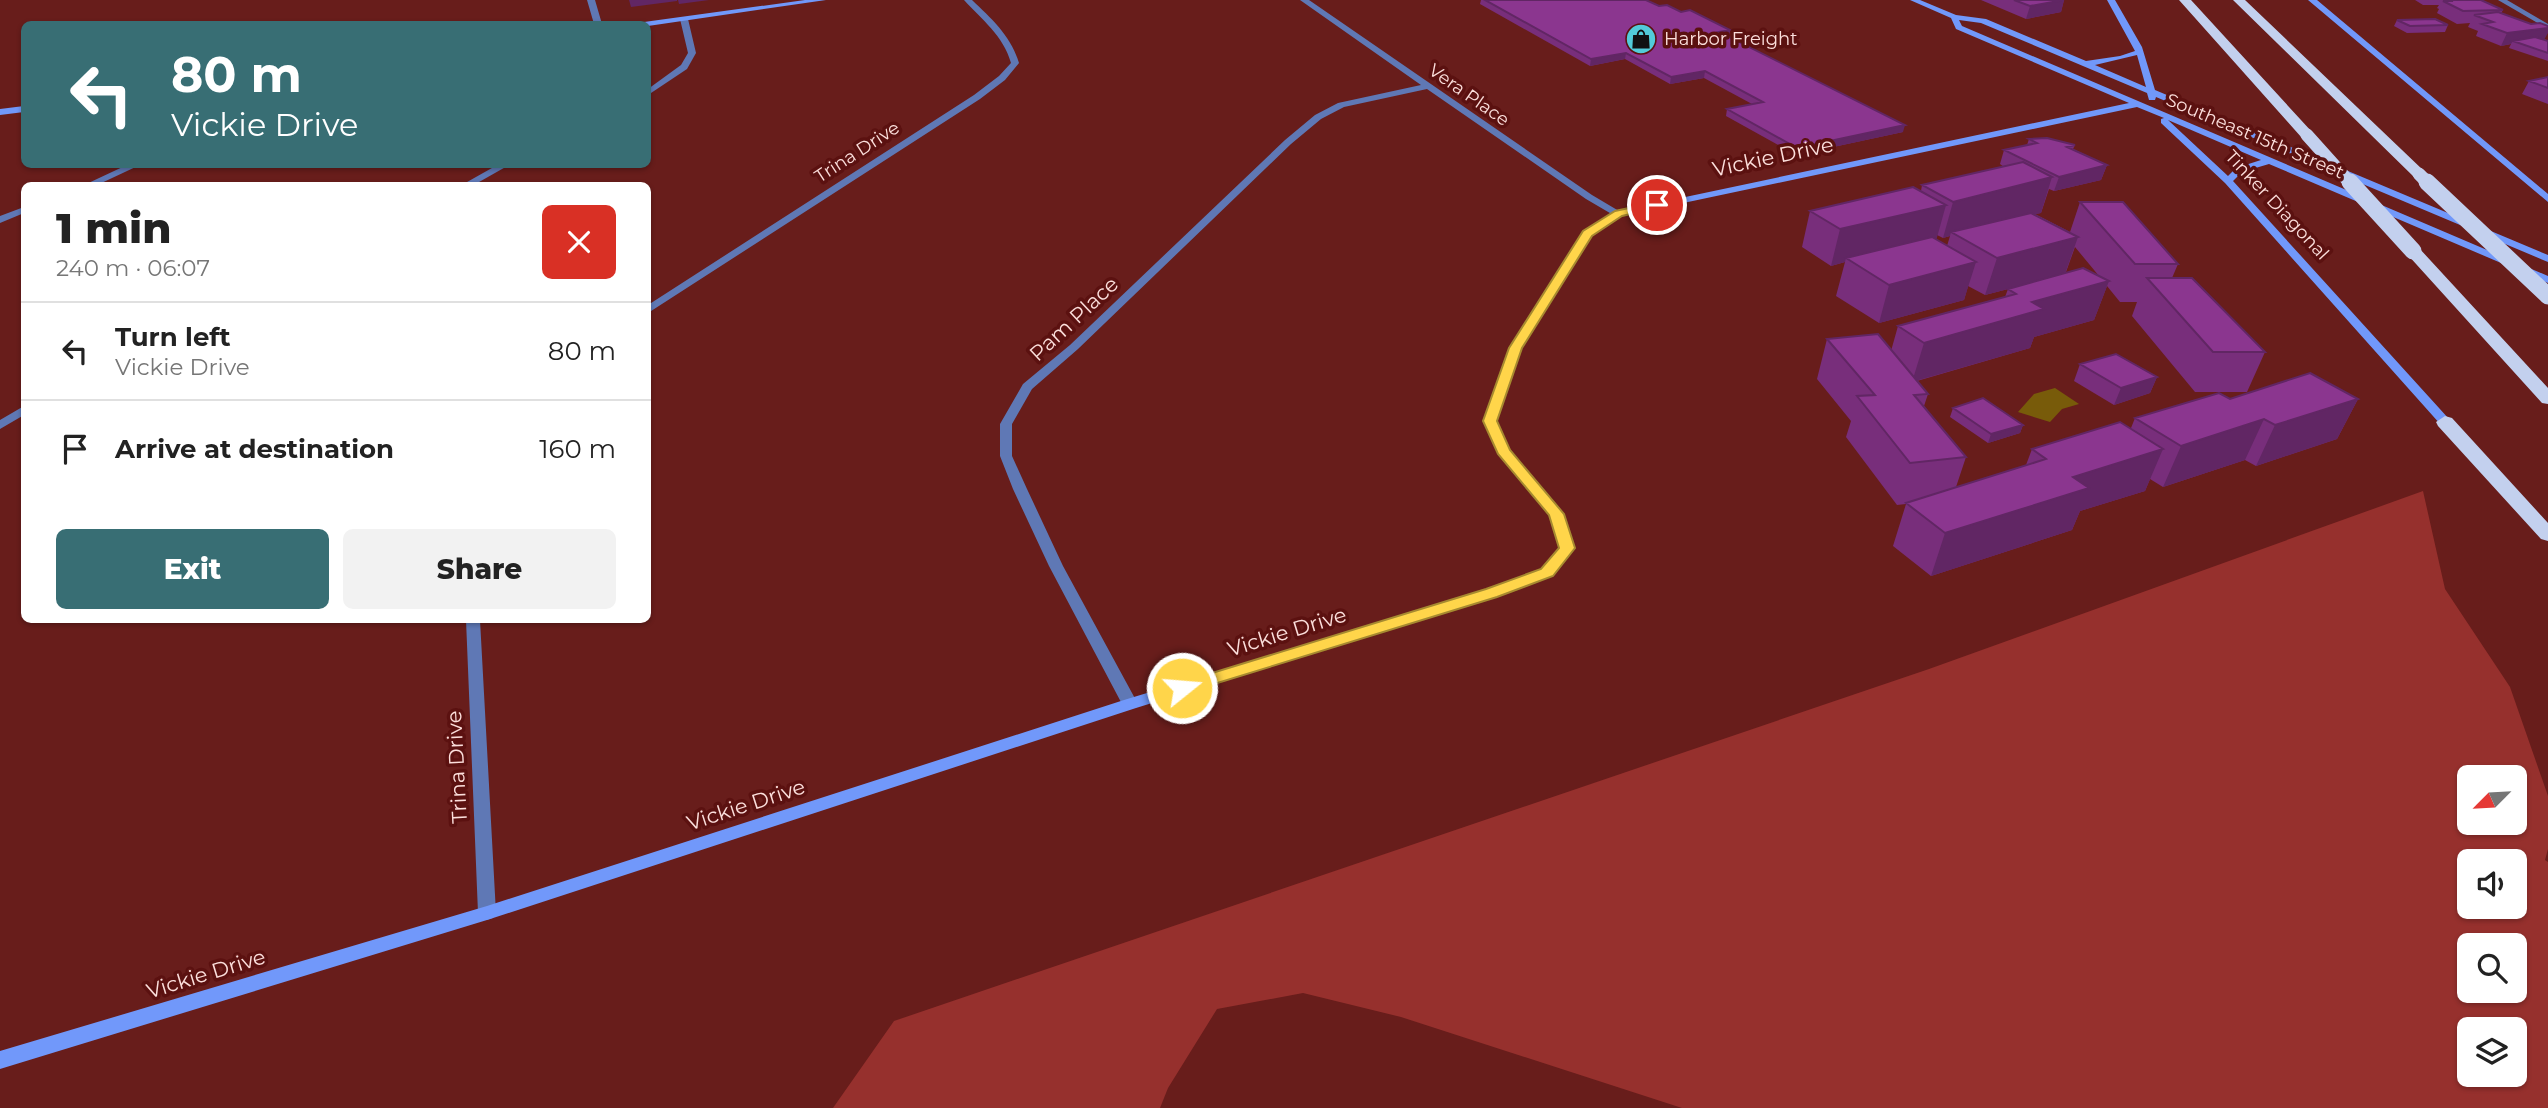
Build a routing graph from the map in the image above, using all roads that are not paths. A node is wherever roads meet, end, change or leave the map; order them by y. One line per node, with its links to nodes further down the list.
1 (591, 0): 13 (street)
2 (822, 0): 12 (street)
3 (968, 0): 38 (street, Trina Drive)
4 (1304, 0): 18 (street, Vera Place)
5 (1914, 0): 11 (street, Southeast 15th Street)
6 (2111, 0): 16 (street)
7 (2185, 0): 39 (highway, bridge)
8 (2239, 0): 37 (highway, bridge)
9 (2312, 0): 31 (street)
10 (2502, 0): 15 (street)
11 (1954, 17): 17 (street, Southeast 15th Street); 21 (street, Southeast 15th Street)
12 (684, 19): 14 (street); 19 (street)
13 (597, 21)
14 (651, 23)
15 (2548, 26)
16 (2139, 52): 17 (street); 20 (street)
17 (2084, 64): 20 (street, Southeast 15th Street)
18 (1429, 86): 33 (street, Vera Place); 45 (street, Pam Place)
19 (651, 91)
20 (2152, 93): 23 (street); 35 (street, Southeast 15th Street)
21 (2138, 104): 23 (street, Southeast 15th Street); 33 (street, Vickie Drive)
22 (21, 109): 24 (street)
23 (2154, 111): 25 (street, Southeast 15th Street); 28 (street, Tinker Diagonal)
24 (0, 112)
25 (2269, 161): 28 (street); 36 (street, Southeast 15th Street)
26 (129, 168): 29 (street)
27 (498, 168): 30 (street)
28 (2228, 181): 41 (street, Tinker Diagonal)
29 (95, 182)
30 (472, 182)
31 (2548, 199)
32 (21, 211): 34 (street)
33 (1619, 214): 45 (street, Vickie Drive)
34 (0, 220)
35 (2548, 259)
36 (2548, 280)
37 (2548, 296)
38 (651, 308)
39 (2548, 399)
40 (21, 412): 42 (street)
41 (2445, 422): 43 (highway)
42 (0, 425)
43 (2548, 535)
44 (472, 623): 46 (street, Trina Drive)
45 (1130, 704): 46 (street, Vickie Drive)
46 (487, 913): 47 (street, Vickie Drive)
47 (0, 1060)

